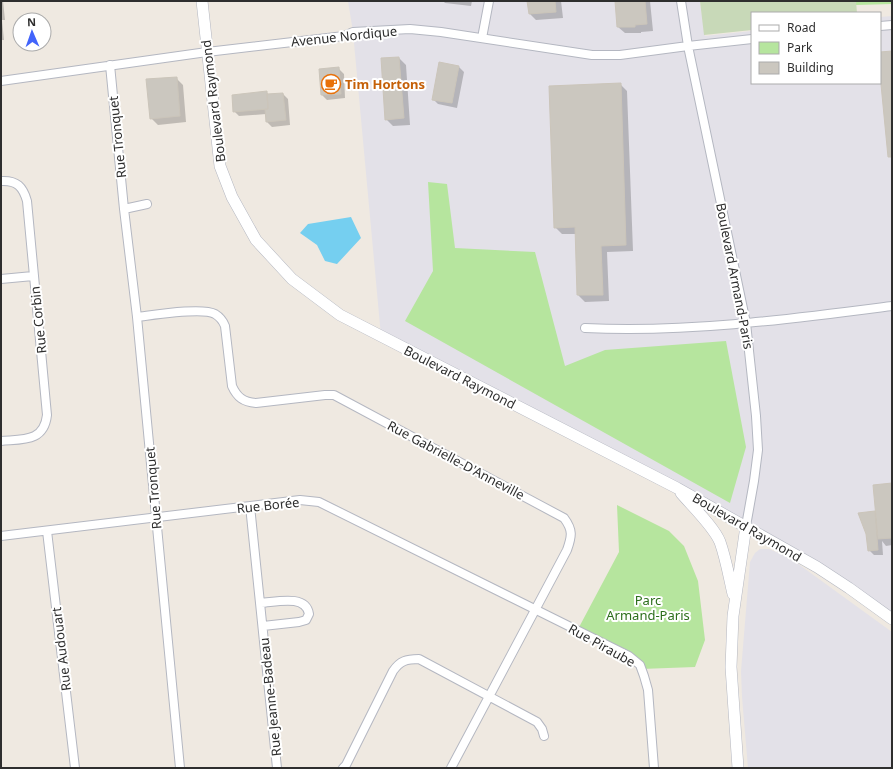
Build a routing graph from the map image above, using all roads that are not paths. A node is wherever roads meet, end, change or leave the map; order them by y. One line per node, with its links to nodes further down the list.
1 (202, 1): 9 (street, Boulevard Raymond)
2 (489, 1): 6 (street)
3 (681, 1): 8 (street, Boulevard Armand-Paris)
4 (892, 25): 5 (street)
5 (881, 26)
6 (482, 38): 8 (street, Avenue Nordique); 9 (street, Avenue Nordique)
7 (751, 39): 8 (street, Avenue Nordique)
8 (688, 46): 19 (street, Boulevard Armand-Paris)
9 (207, 52): 10 (street, Avenue Nordique); 22 (street, Boulevard Raymond)
10 (110, 65): 11 (street, Avenue Nordique); 14 (street, Rue Tronquet)
11 (1, 81)
12 (1, 181): 15 (street, Rue Corbin)
13 (147, 204): 14 (street)
14 (124, 208): 18 (street, Rue Tronquet)
15 (33, 276): 16 (street); 21 (street, Rue Corbin)
16 (1, 279)
17 (892, 306): 19 (street)
18 (137, 317): 24 (street, Rue Tronquet); 30 (street, Rue Gabrielle-D'Anneville)
19 (746, 323): 20 (street); 25 (street, Boulevard Armand-Paris)
20 (585, 328)
21 (1, 441)
22 (676, 488): 25 (street, Boulevard Raymond); 28 (street)
23 (250, 506): 24 (street, Rue Borée); 29 (street, Rue Jeanne-Badeau); 30 (street, Rue Borée)
24 (156, 518): 26 (street, Rue Borée); 36 (street, Rue Tronquet)
25 (746, 526): 28 (street, Boulevard Armand-Paris); 31 (street, Boulevard Raymond)
26 (48, 531): 27 (street, Rue Borée); 35 (street, Rue Audouart)
27 (1, 536)
28 (735, 602): 41 (street, Boulevard Armand-Paris)
29 (261, 603): 32 (street, Rue Jeanne-Badeau); 32 (street, Rue Jeanne-Badeau)
30 (535, 610): 33 (street, Rue Gabrielle-D'Anneville); 40 (street, Rue Piraube)
31 (892, 619)
32 (263, 626): 37 (street, Rue Jeanne-Badeau)
33 (489, 697): 34 (street); 38 (street); 39 (street, Rue Gabrielle-D'Anneville)
34 (544, 736)
35 (75, 768)
36 (180, 768)
37 (277, 768)
38 (343, 768)
39 (451, 768)
40 (654, 768)
41 (738, 768)

